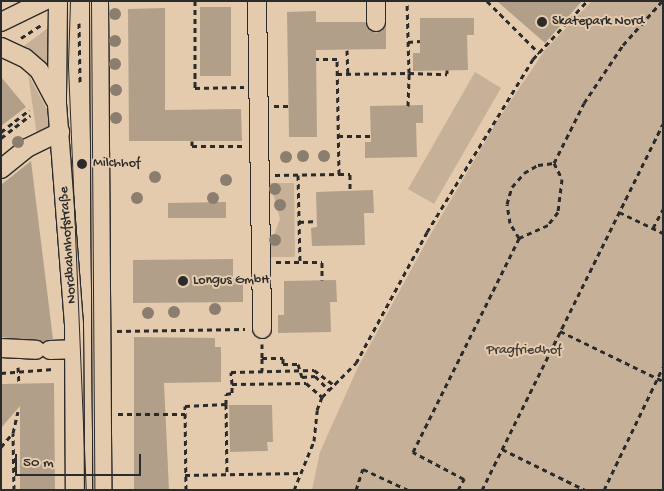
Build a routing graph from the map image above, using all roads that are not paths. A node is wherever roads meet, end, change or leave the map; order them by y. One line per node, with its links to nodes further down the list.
1 (12, 1): 7 (street)
2 (44, 1): 8 (street)
3 (58, 1): 11 (street, Nordbahnhofstraße)
4 (99, 1): 18 (street, Nordbahnhofstraße)
5 (257, 1): 14 (street)
6 (376, 1): 9 (street)
7 (1, 14)
8 (1, 22)
9 (376, 22)
10 (6, 48): 11 (street)
11 (57, 104): 12 (street, Nordbahnhofstraße)
12 (60, 132): 13 (street); 16 (street, Nordbahnhofstraße)
13 (1, 169)
14 (262, 329)
15 (1, 348): 16 (street)
16 (74, 349): 17 (street, Nordbahnhofstraße)
17 (76, 490)
18 (102, 490)

